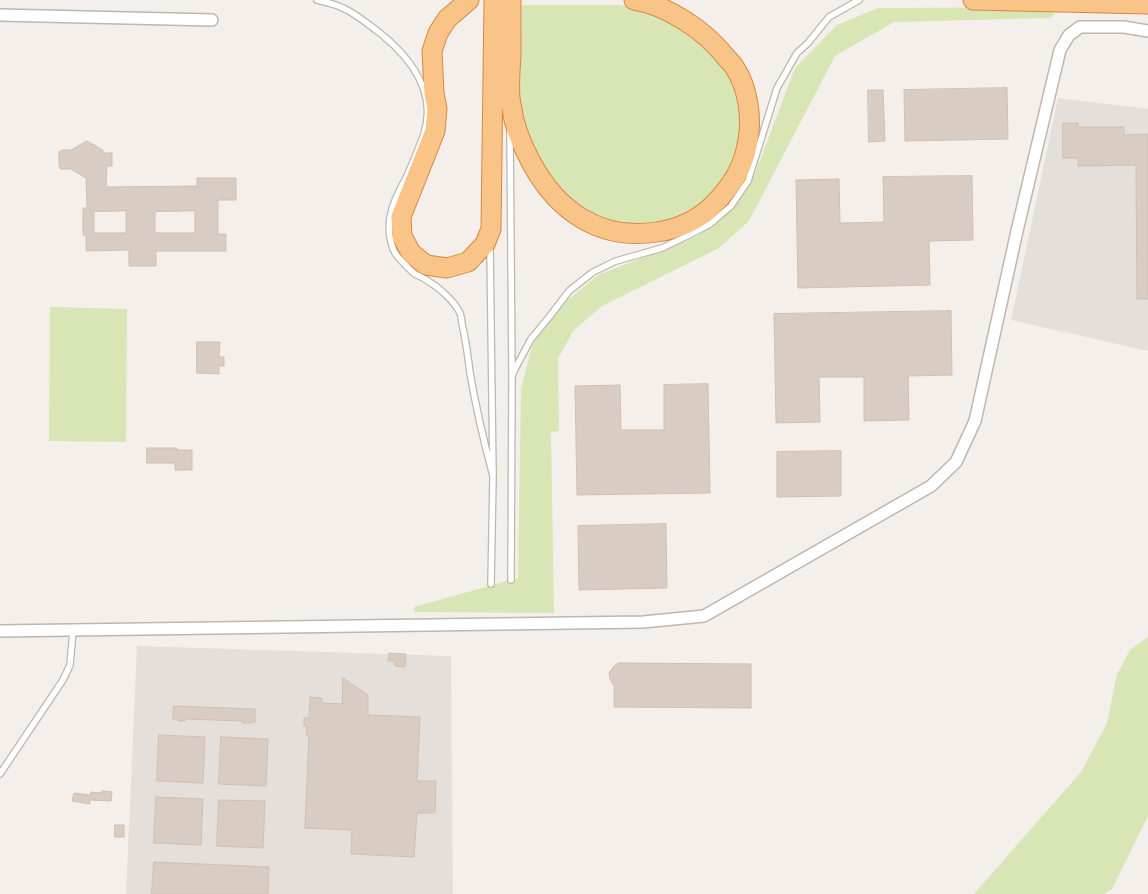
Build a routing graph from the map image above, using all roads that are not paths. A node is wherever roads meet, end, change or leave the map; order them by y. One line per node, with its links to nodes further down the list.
1 (317, 0): 16 (lane)
2 (469, 0): 14 (highway)
3 (494, 0): 12 (highway)
4 (511, 0): 12 (highway)
5 (634, 0): 13 (highway)
6 (859, 0): 15 (lane)
7 (973, 0): 8 (highway)
8 (1148, 4)
9 (0, 15): 10 (street)
10 (212, 20)
11 (1148, 31): 19 (street)
12 (502, 33): 13 (highway); 14 (highway)
13 (510, 98): 15 (lane)
14 (490, 232): 16 (lane)
15 (512, 376): 17 (lane)
16 (493, 476): 18 (lane)
17 (512, 580)
18 (491, 584)
19 (73, 630): 20 (street); 21 (lane)
20 (0, 631)
21 (0, 774)

